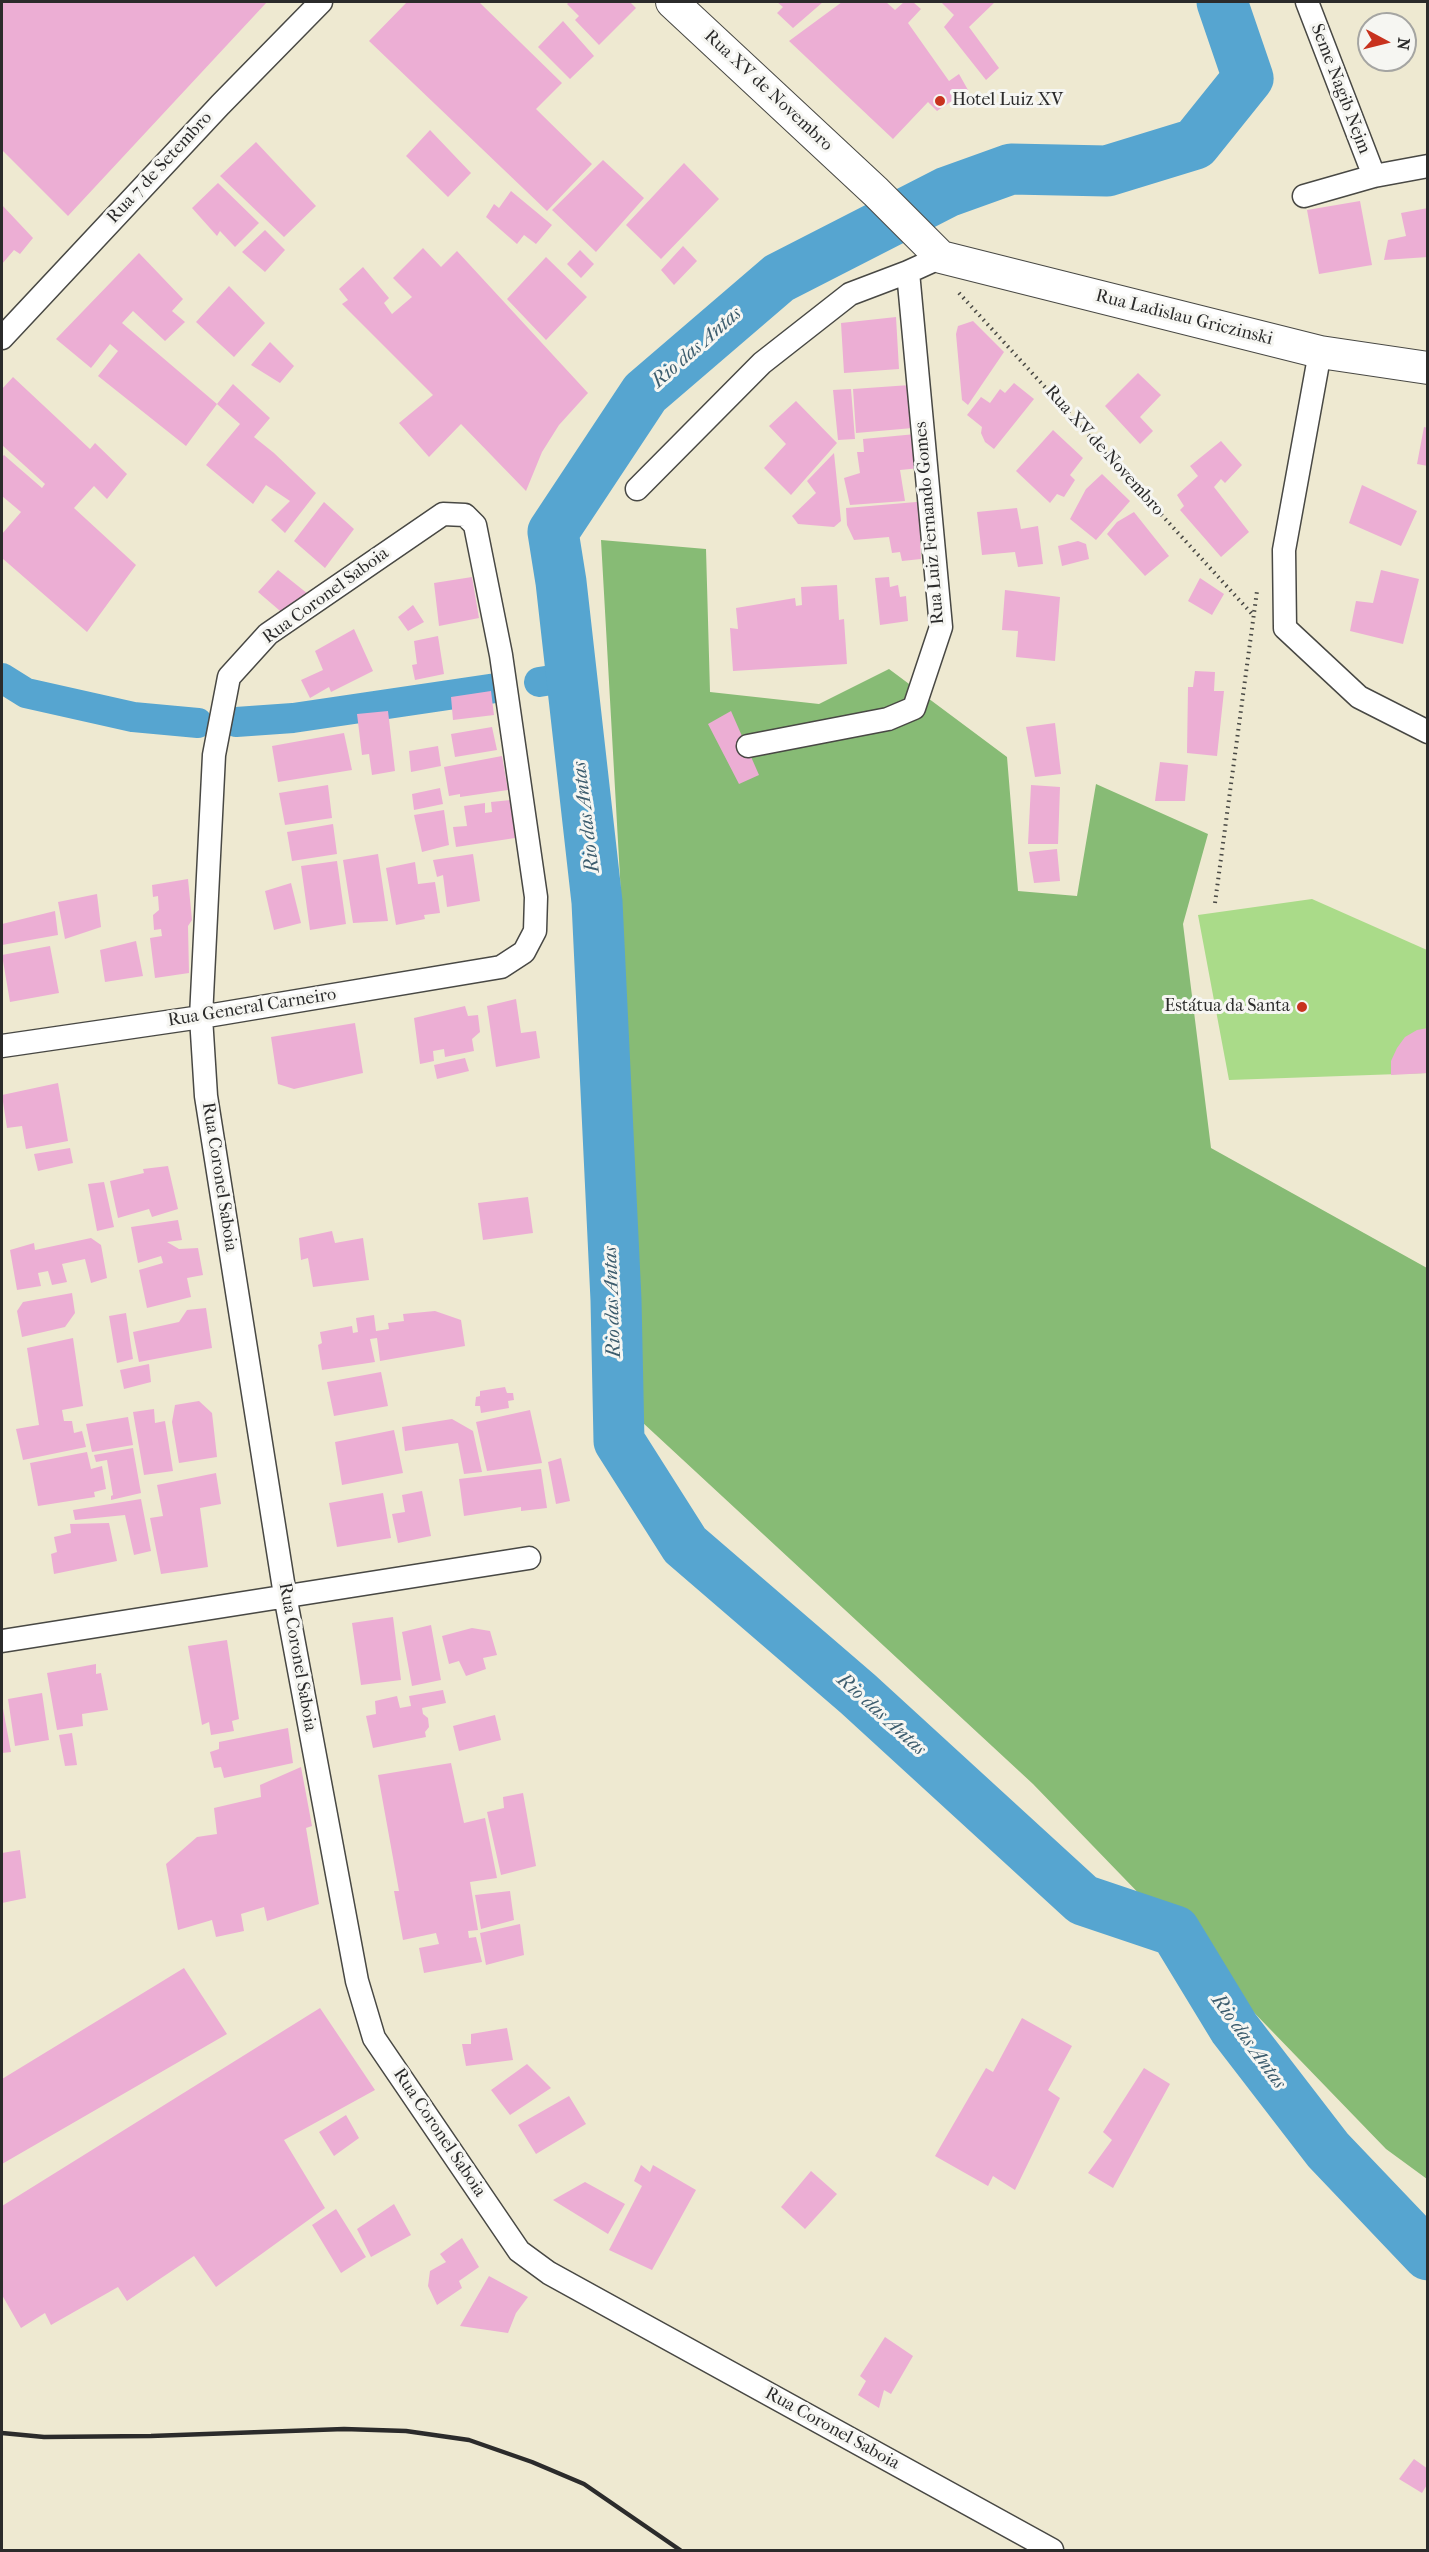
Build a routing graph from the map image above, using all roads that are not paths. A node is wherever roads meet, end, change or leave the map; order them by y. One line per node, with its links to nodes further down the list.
1 (321, 2): 9 (street, Rua 7 de Setembro)
2 (672, 2): 7 (main road, Rua XV de Novembro)
3 (1307, 2): 5 (street, Seme Nagib Nejm)
4 (1428, 166): 5 (street)
5 (1374, 176): 6 (street)
6 (1304, 196)
7 (932, 253): 8 (street); 10 (main road, Rua Ladislau Griczinski)
8 (908, 272): 12 (street); 14 (street, Rua Luiz Fernando Gomes)
9 (2, 338)
10 (1320, 352): 11 (main road, Rua Ladislau Griczinski); 13 (street)
11 (1428, 368)
12 (637, 489)
13 (1428, 732)
14 (748, 746)
15 (501, 967): 16 (street, Rua General Carneiro); 16 (street, Rua Coronel Saboia)
16 (201, 1017): 17 (street, Rua General Carneiro); 19 (street, Rua Coronel Saboia)
17 (2, 1046)
18 (529, 1558): 19 (street)
19 (285, 1595): 20 (street); 21 (street, Rua Coronel Saboia)
20 (2, 1641)
21 (1052, 2550)

